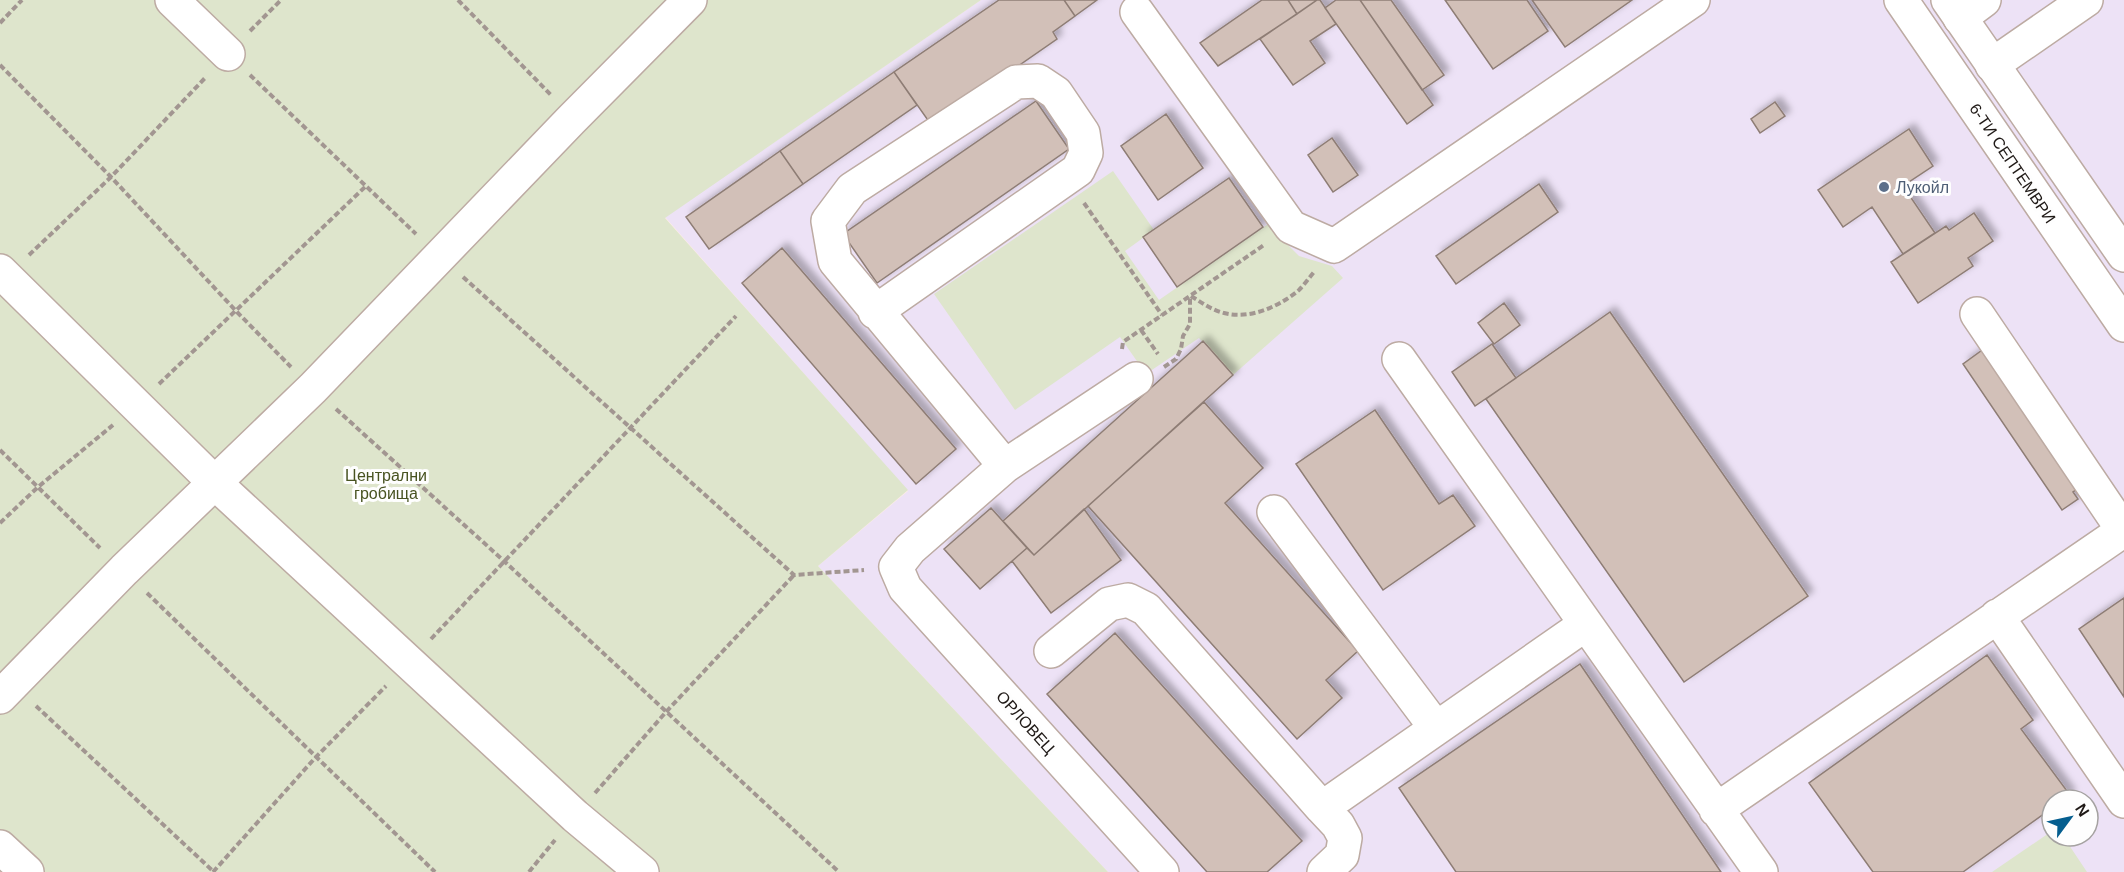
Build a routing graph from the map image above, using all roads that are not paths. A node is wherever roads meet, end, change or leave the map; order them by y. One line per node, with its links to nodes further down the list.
1 (172, 0): 8 (main road)
2 (690, 0): 18 (main road)
3 (1693, 0): 7 (main road)
4 (1901, 0): 14 (main road, 6-ТИ СЕПТЕМВРИ)
5 (2086, 0): 9 (main road)
6 (1964, 6): 9 (main road)
7 (1137, 12)
8 (228, 54)
9 (1992, 65): 10 (main road)
10 (2124, 255)
11 (3, 274): 18 (main road)
12 (875, 312): 12 (main road); 17 (main road)
13 (1977, 314): 20 (main road)
14 (2124, 325)
15 (1399, 359): 22 (main road)
16 (1136, 379): 17 (main road)
17 (1005, 466): 32 (main road, ОРЛОВЕЦ)
18 (214, 482): 24 (main road); 31 (main road)
19 (1274, 512): 25 (main road)
20 (2123, 530): 21 (main road)
21 (1997, 616): 26 (main road); 28 (main road)
22 (1586, 624): 25 (main road); 28 (main road)
23 (1051, 651): 27 (main road)
24 (6, 691)
25 (1436, 728): 27 (main road)
26 (2124, 801)
27 (1322, 808): 33 (main road)
28 (1716, 810): 34 (main road)
29 (0, 847): 30 (main road)
30 (27, 872)
31 (642, 872)
32 (1162, 872)
33 (1324, 872)
34 (1761, 872)

